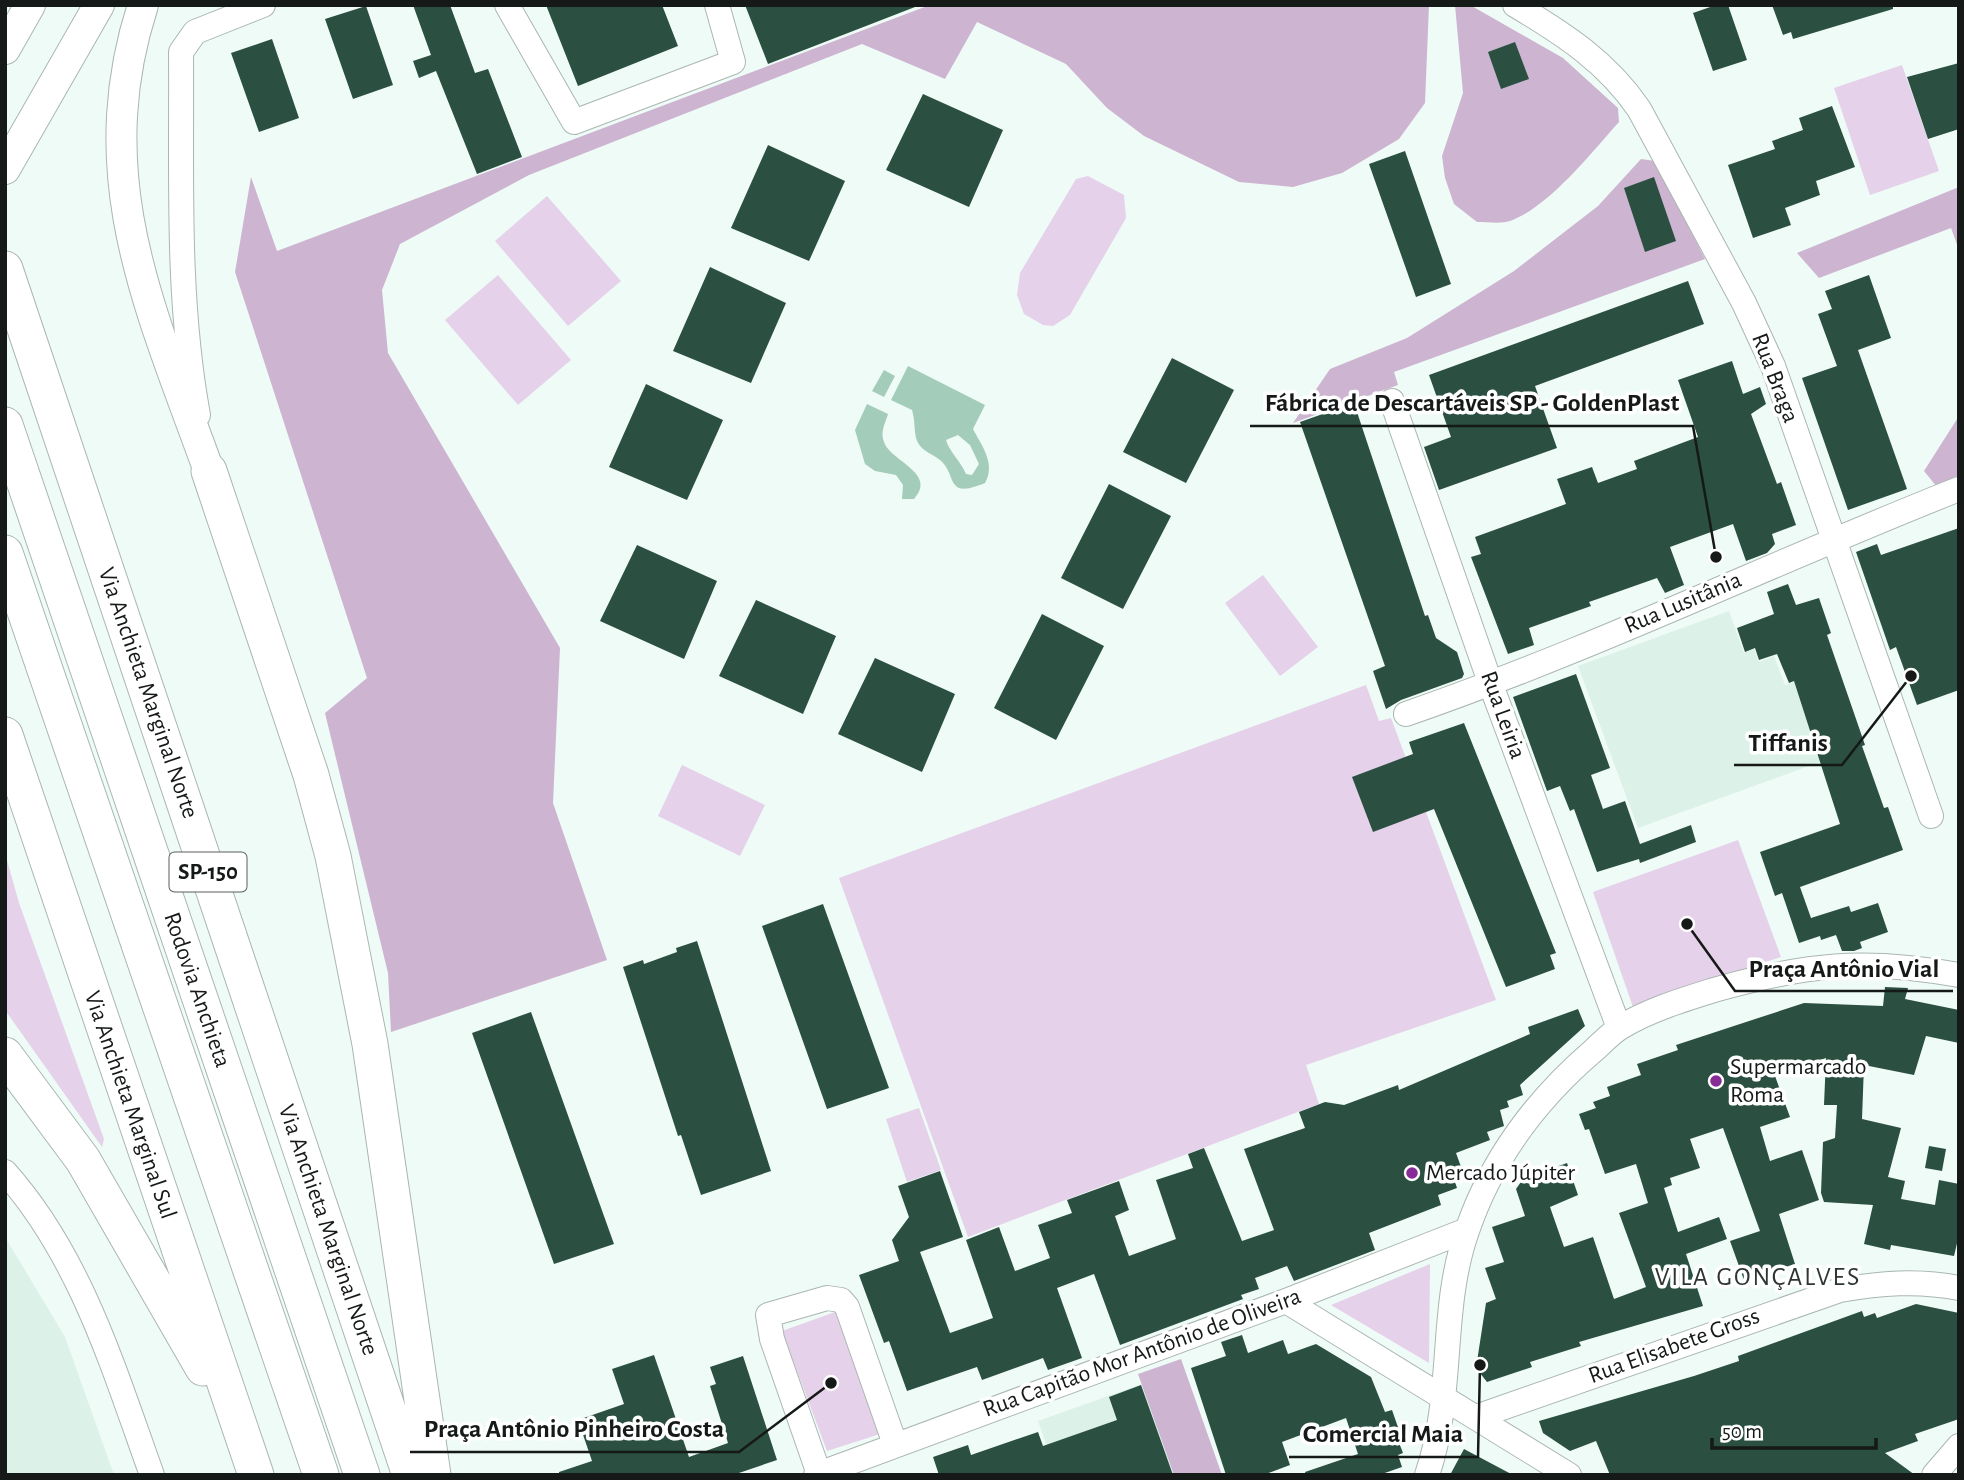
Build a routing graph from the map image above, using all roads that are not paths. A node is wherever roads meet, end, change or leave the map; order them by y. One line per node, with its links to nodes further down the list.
1 (30, 5): 8 (main road)
2 (99, 5): 9 (main road)
3 (142, 5): 13 (main road)
4 (263, 5): 13 (street)
5 (507, 5): 6 (street)
6 (717, 5)
7 (1516, 5): 15 (street, Rua Braga)
8 (5, 49)
9 (5, 169)
10 (5, 269): 39 (highway, Via Anchieta Marginal Norte / SP-150)
11 (1392, 401): 17 (street, Rua Leiria)
12 (5, 425): 38 (highway, Rodovia Anchieta / SP-150)
13 (209, 471): 40 (highway)
14 (1959, 489): 15 (street, Rua Lusitânia)
15 (1832, 539): 17 (street, Rua Lusitânia); 20 (street, Rua Braga)
16 (5, 553): 37 (highway, Rodovia Anchieta)
17 (1491, 685): 18 (street, Rua Lusitânia); 22 (street, Rua Leiria)
18 (1406, 714)
19 (5, 735): 30 (highway, Via Anchieta Marginal Sul)
20 (1931, 816)
21 (1959, 975): 22 (street)
22 (1619, 1028): 25 (street)
23 (5, 1055): 30 (highway)
24 (5, 1172): 35 (street)
25 (1467, 1230): 27 (street, Rua Capitão Mor Antônio de Oliveira); 28 (street)
26 (1959, 1288): 29 (street, Rua Elisabete Gross)
27 (1286, 1301): 28 (street); 31 (street, Rua Capitão Mor Antônio de Oliveira)
28 (1446, 1398): 29 (street); 41 (street)
29 (1476, 1417): 42 (street)
30 (242, 1434): 36 (highway, Via Anchieta Marginal Sul)
31 (895, 1444): 33 (street, Rua Capitão Mor Antônio de Oliveira); 34 (street)
32 (1959, 1446): 43 (street)
33 (859, 1468): 34 (street, Rua Capitão Mor Antônio de Oliveira)
34 (817, 1474)
35 (152, 1475)
36 (256, 1475)
37 (321, 1475)
38 (362, 1475)
39 (410, 1475)
40 (433, 1475)
41 (1427, 1475)
42 (1569, 1475)
43 (1934, 1475)

